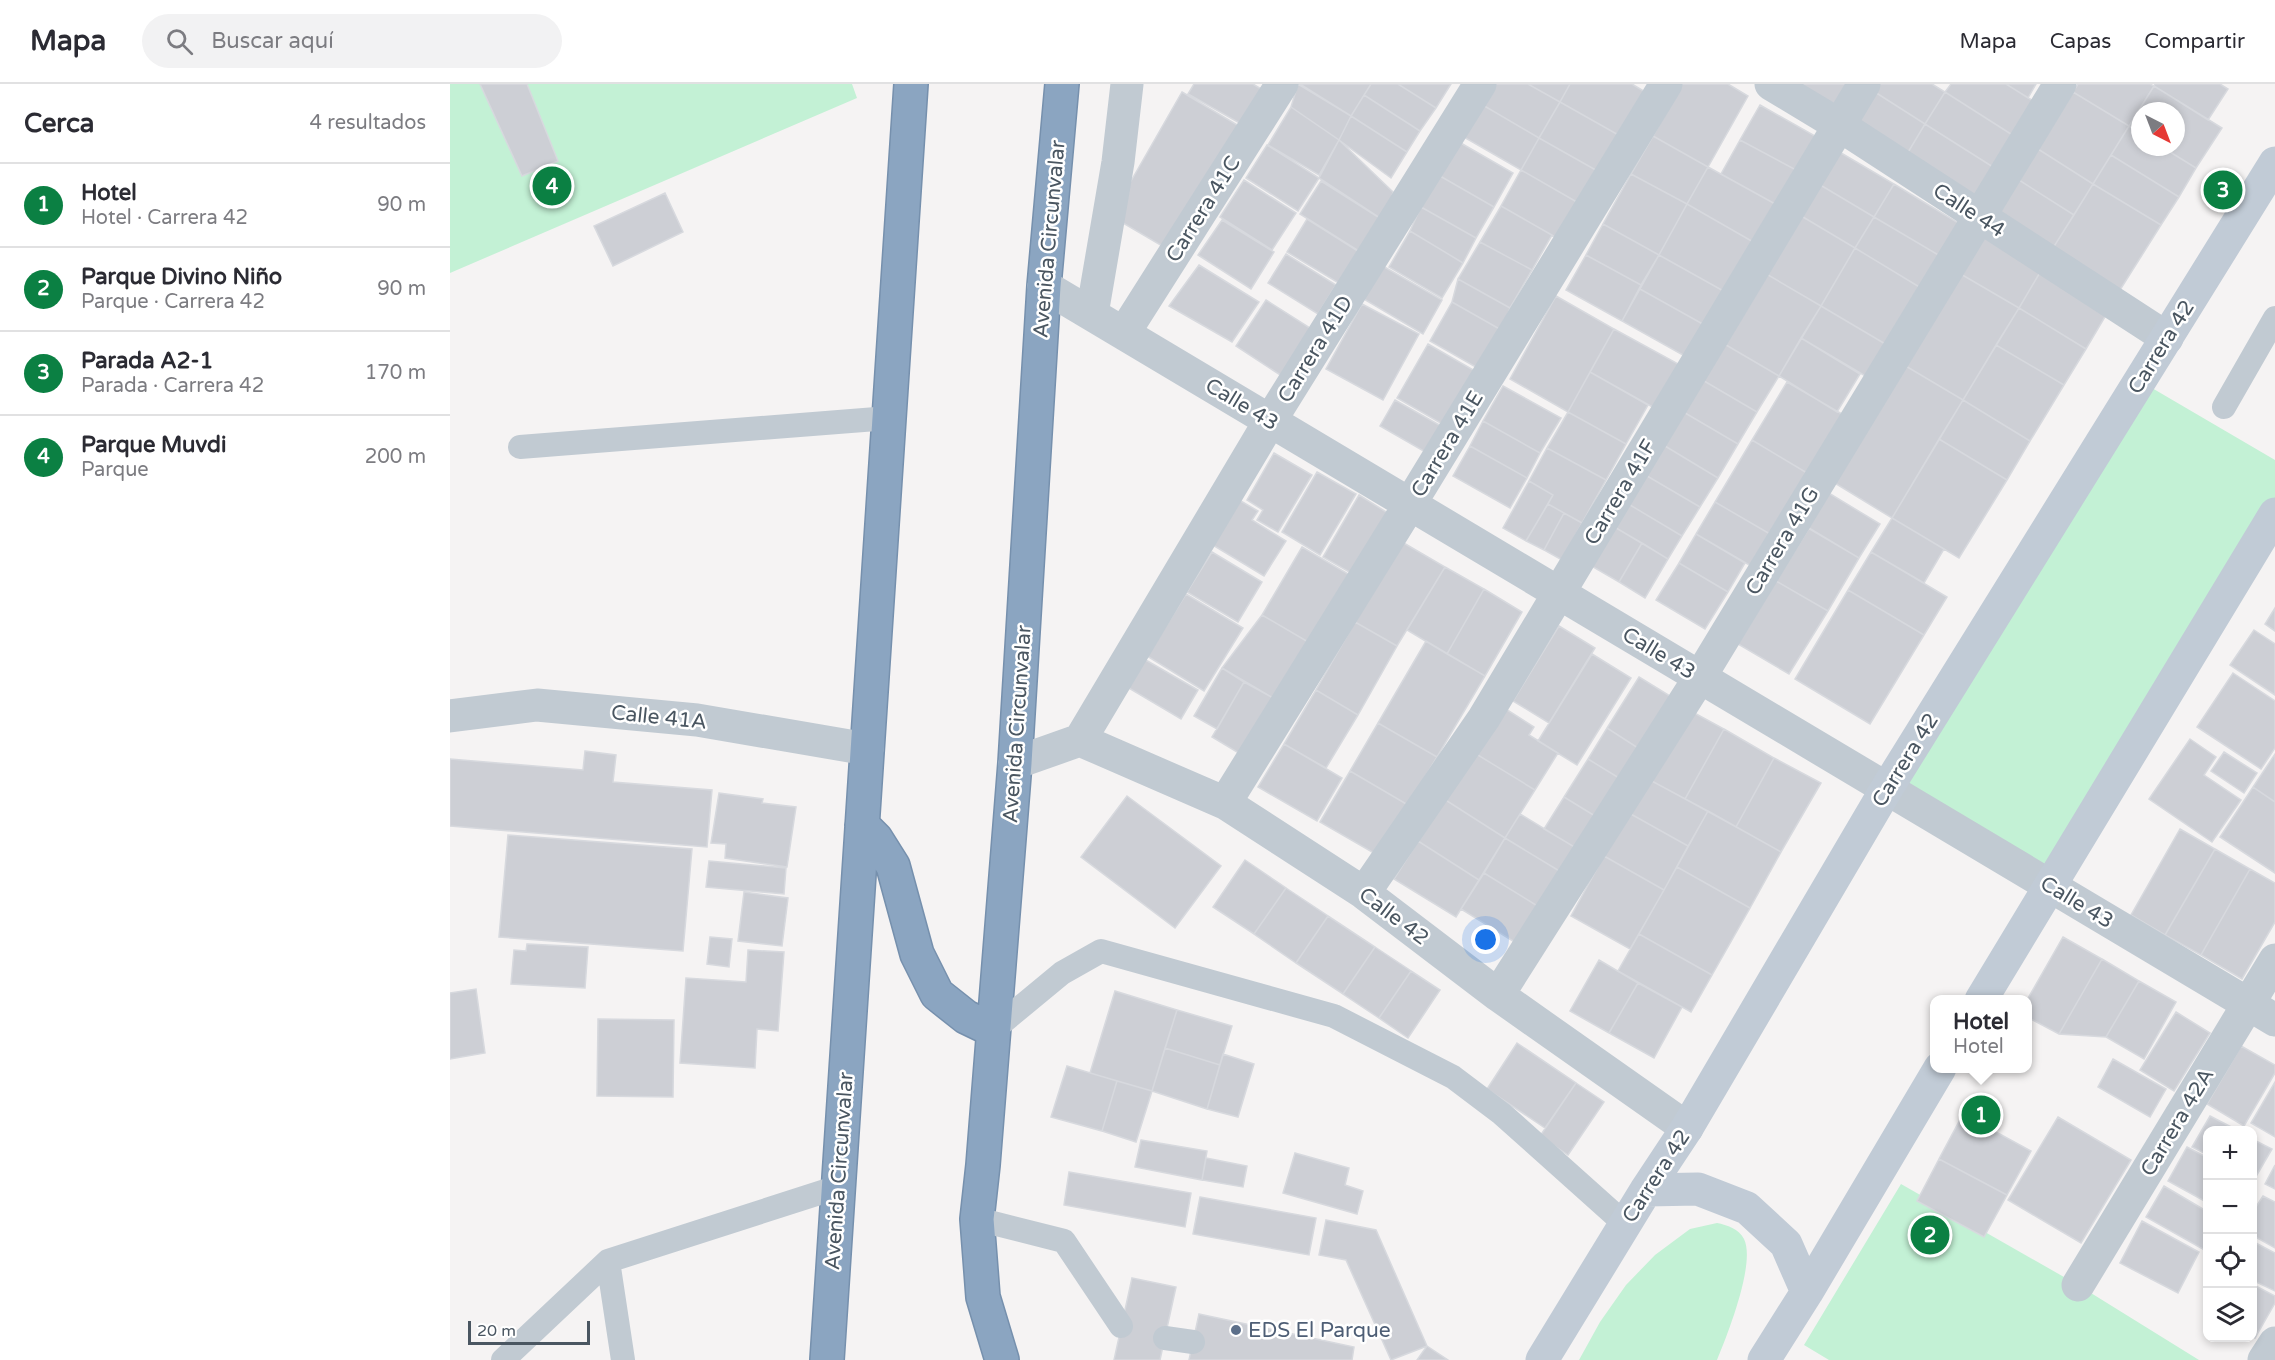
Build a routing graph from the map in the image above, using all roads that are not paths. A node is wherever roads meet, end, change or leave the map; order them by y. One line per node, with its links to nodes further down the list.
1 (910, 84): 19 (highway, Avenida Circunvalar)
2 (1062, 84): 13 (highway, Avenida Circunvalar)
3 (1127, 84): 14 (street)
4 (1282, 84): 16 (street, Carrera 41C)
5 (1480, 84): 20 (street, Carrera 41D)
6 (1666, 84): 22 (street, Carrera 41E)
7 (1771, 84): 10 (street, Calle 44)
8 (1864, 84): 10 (street, Carrera 41F)
9 (2060, 84): 12 (street, Carrera 41G)
10 (1839, 125): 12 (street, Calle 44); 24 (street, Carrera 41F)
11 (2275, 163): 17 (street, Carrera 42)
12 (1980, 217): 17 (street, Calle 44); 25 (street, Carrera 41G)
13 (1044, 286): 14 (street, Calle 43); 29 (highway, Avenida Circunvalar)
14 (1092, 315): 16 (street, Calle 43)
15 (2275, 318): 18 (lane)
16 (1125, 333): 20 (street, Calle 43)
17 (2167, 338): 30 (street, Carrera 42)
18 (2224, 407)
19 (889, 418): 21 (lane); 28 (highway, Avenida Circunvalar)
20 (1270, 421): 22 (street, Calle 43); 27 (street, Carrera 41D)
21 (520, 447)
22 (1410, 504): 24 (street, Calle 43); 31 (street, Carrera 41E)
23 (2275, 514): 33 (street)
24 (1560, 593): 25 (street, Calle 43); 34 (street, Carrera 41F)
25 (1700, 677): 30 (street, Calle 43); 36 (street, Carrera 41G)
26 (450, 716): 28 (street, Calle 41A)
27 (1080, 740): 29 (street); 31 (street, Calle 42)
28 (867, 749): 32 (highway, Avenida Circunvalar)
29 (1015, 763): 39 (highway, Avenida Circunvalar)
30 (1887, 788): 33 (street, Calle 43); 41 (street, Carrera 42)
31 (1225, 803): 34 (street, Calle 42)
32 (862, 825): 39 (highway); 42 (highway, Avenida Circunvalar)
33 (2049, 885): 37 (street); 38 (street, Calle 43)
34 (1364, 893): 36 (street, Calle 42)
35 (2275, 960): 38 (street, Carrera 42A)
36 (1498, 995): 41 (street, Calle 42)
37 (1983, 995)
38 (2261, 1012): 47 (street, Carrera 42A)
39 (993, 1030): 44 (highway, Avenida Circunvalar); 45 (lane)
40 (1937, 1073): 48 (street)
41 (1687, 1128): 43 (street, Carrera 42)
42 (838, 1187): 46 (lane); 56 (highway, Avenida Circunvalar)
43 (1646, 1190): 45 (street, Carrera 42); 48 (street)
44 (977, 1219): 49 (lane); 57 (highway, Avenida Circunvalar)
45 (1625, 1224): 58 (street, Carrera 42)
46 (608, 1261): 54 (lane); 55 (lane)
47 (2078, 1285)
48 (1807, 1292): 53 (street)
49 (1122, 1326)
50 (1165, 1338): 51 (lane)
51 (1193, 1342)
52 (2275, 1343): 59 (street)
53 (1774, 1357)
54 (503, 1360)
55 (623, 1360)
56 (827, 1360)
57 (1002, 1360)
58 (1542, 1360)
59 (2264, 1360)

